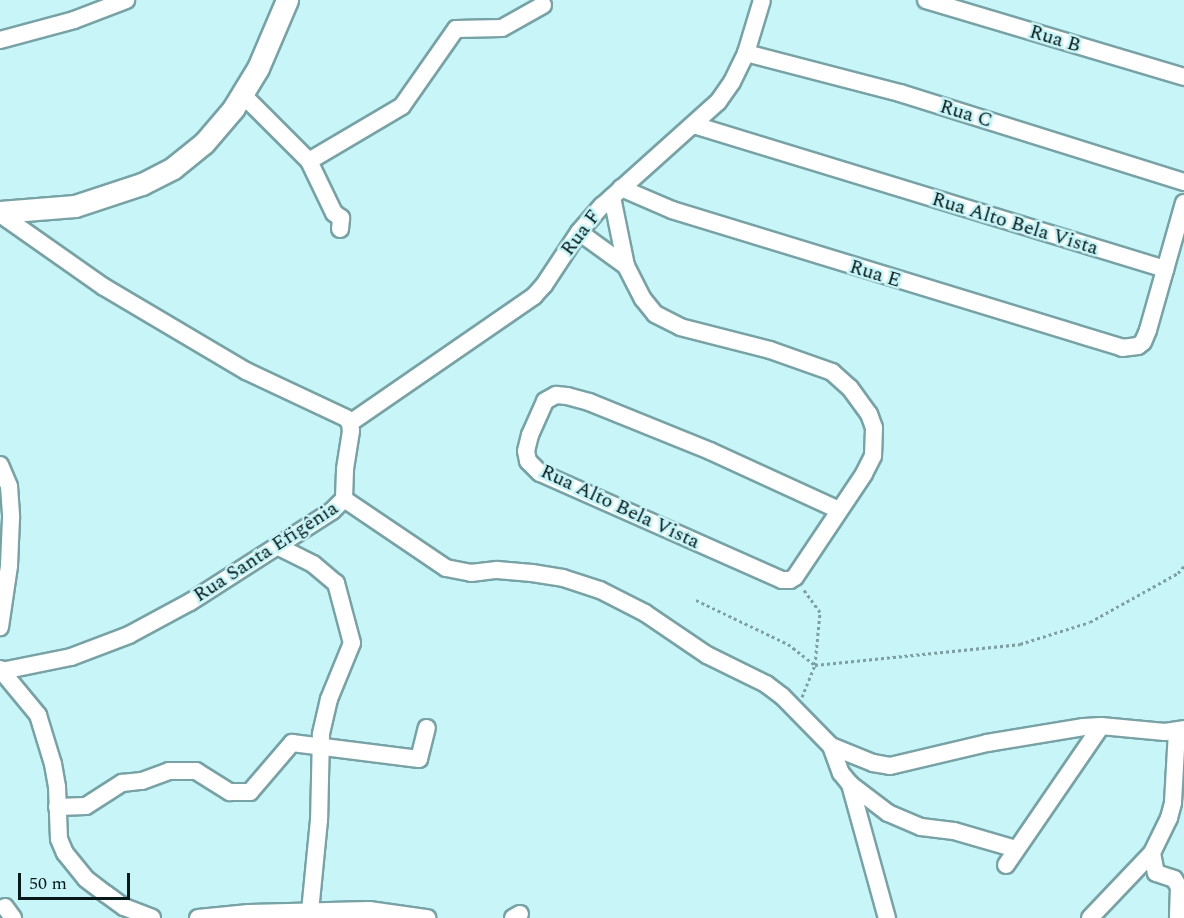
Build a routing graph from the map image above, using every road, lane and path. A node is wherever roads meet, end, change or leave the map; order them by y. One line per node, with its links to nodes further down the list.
1 (126, 0): 6 (street)
2 (287, 0): 9 (main road)
3 (762, 0): 7 (street, Rua F)
4 (926, 0): 8 (street, Rua B)
5 (543, 5): 11 (street)
6 (0, 40)
7 (746, 53): 10 (street, Rua F); 12 (street, Rua C)
8 (1184, 77)
9 (242, 94): 11 (street); 15 (main road)
10 (694, 125): 13 (street, Rua F); 19 (street, Rua Alto Bela Vista)
11 (309, 161): 16 (street)
12 (1184, 182)
13 (616, 193): 17 (street, Rua F); 18 (street); 19 (street, Rua E)
14 (1184, 203): 19 (street)
15 (0, 213): 20 (street)
16 (340, 229)
17 (579, 232): 18 (street); 20 (street, Rua F)
18 (626, 266): 23 (street)
19 (1165, 269)
20 (350, 423): 22 (street, Rua Santa Efigênia)
21 (0, 465): 26 (street)
22 (344, 499): 24 (street, Rua Santa Efigênia); 32 (street)
23 (839, 510): 27 (street); 27 (street, Rua Alto Bela Vista)
24 (277, 546): 31 (street, Rua Santa Efigênia); 37 (street)
25 (1184, 566): 30 (path)
26 (5, 569): 29 (street)
27 (795, 577): 30 (path)
28 (696, 600): 30 (path)
29 (0, 627)
30 (815, 665): 32 (path)
31 (1, 670): 39 (street)
32 (797, 710): 36 (street)
33 (1101, 726): 35 (street); 36 (street); 40 (street)
34 (427, 728): 37 (street)
35 (1181, 730): 41 (street)
36 (831, 746): 38 (street)
37 (321, 747): 39 (street); 43 (street)
38 (850, 784): 40 (street); 47 (street)
39 (57, 807): 44 (street)
40 (1017, 849): 42 (street)
41 (1152, 853): 48 (street); 49 (street)
42 (1006, 865)
43 (310, 911): 45 (street); 46 (street)
44 (152, 918)
45 (198, 918)
46 (427, 918)
47 (886, 918)
48 (1090, 918)
49 (1178, 918)

